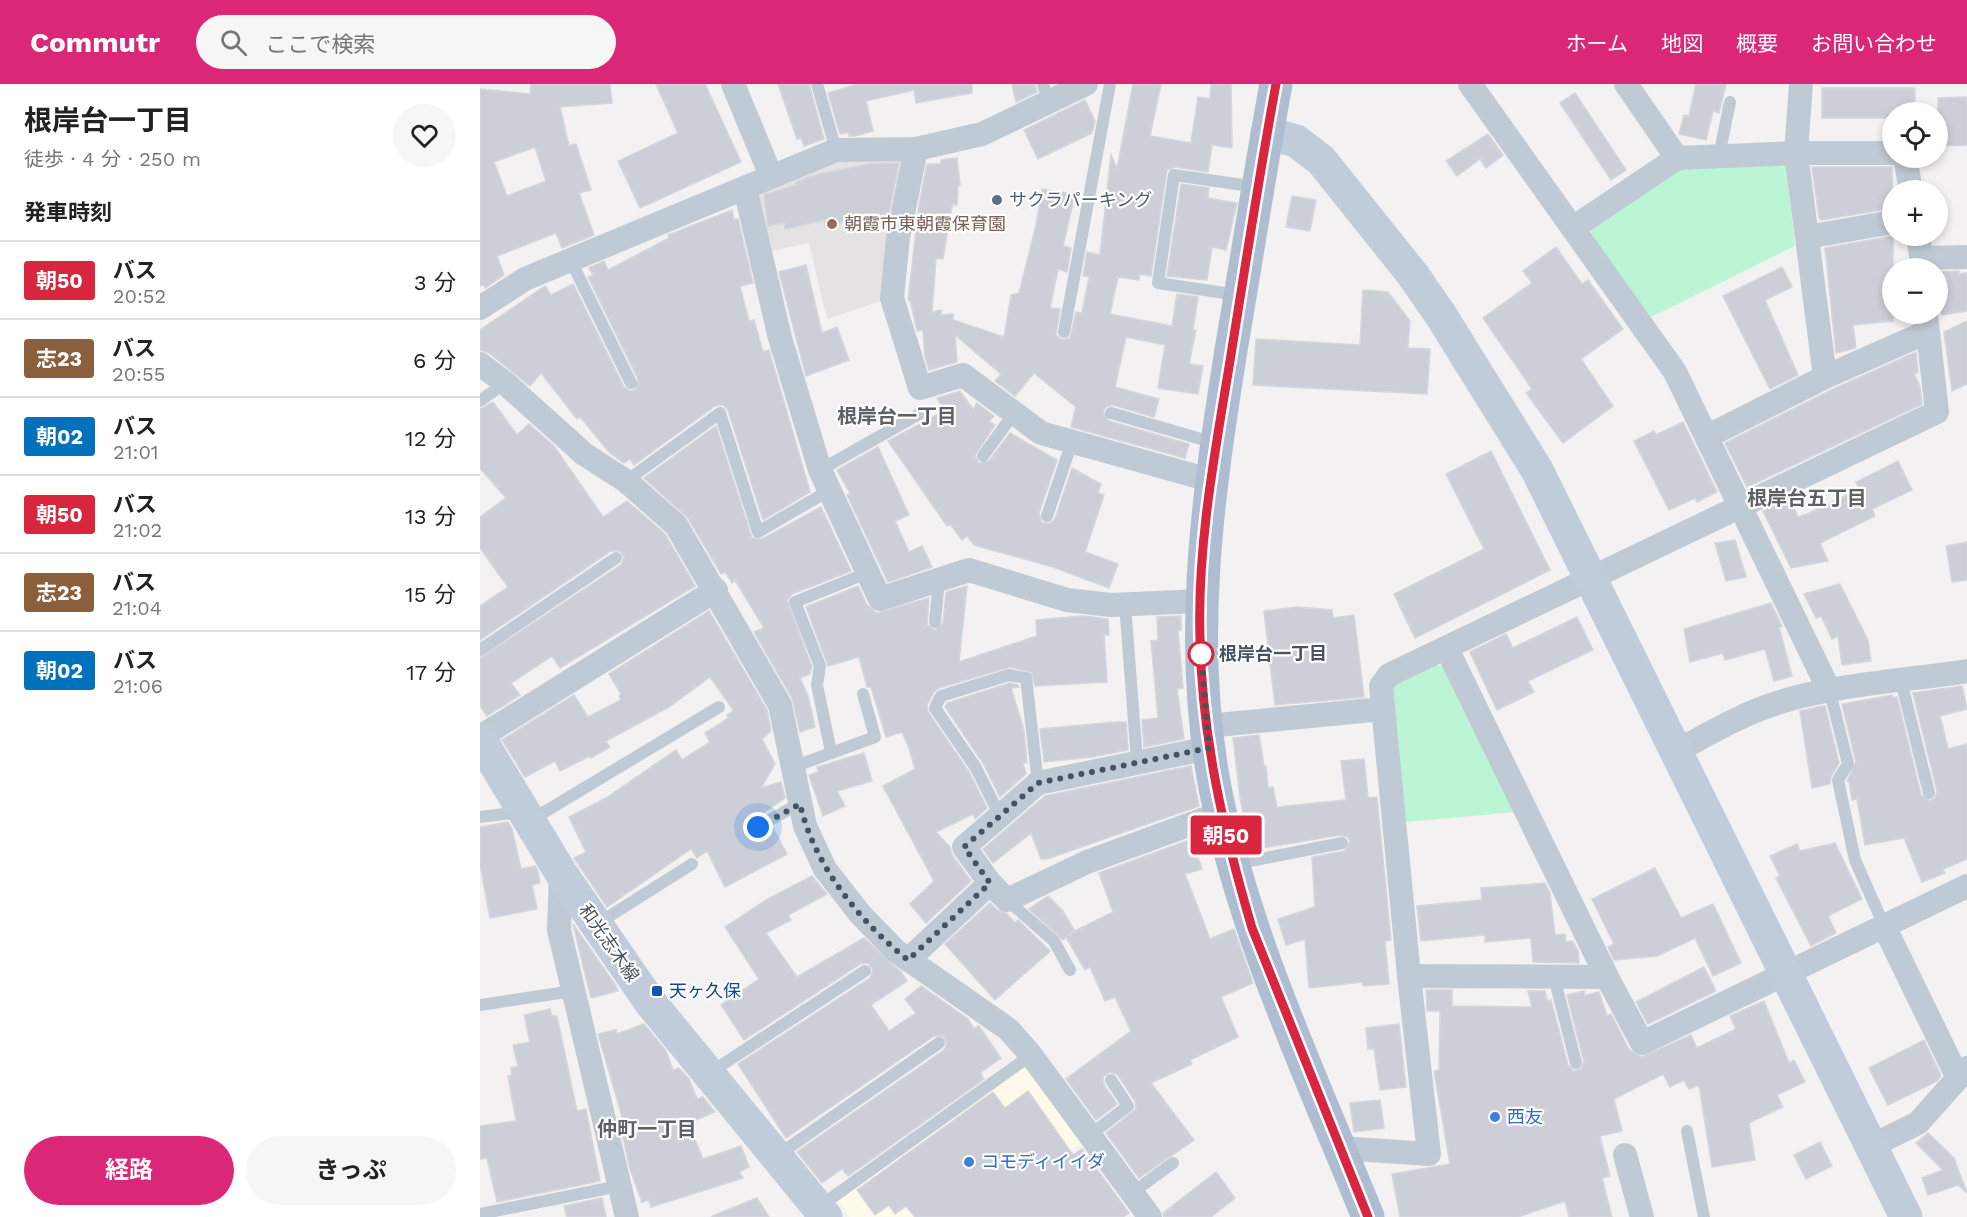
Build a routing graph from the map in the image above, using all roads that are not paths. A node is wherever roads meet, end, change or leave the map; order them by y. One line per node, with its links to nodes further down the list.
1 (733, 84): 18 (street)
2 (817, 84): 13 (lane)
3 (1086, 84): 9 (street)
4 (1110, 84): 31 (lane)
5 (1276, 84): 11 (main road)
6 (1470, 84): 22 (street)
7 (1626, 84): 17 (street)
8 (1801, 84): 14 (street)
9 (1046, 93): 12 (street)
10 (1730, 102): 16 (lane)
11 (1267, 133): 19 (main road); 51 (street)
12 (916, 149): 13 (street); 37 (street)
13 (836, 150): 18 (street)
14 (1796, 153): 15 (street); 16 (street); 23 (street)
15 (1882, 153)
16 (1719, 156): 17 (street)
17 (1677, 158): 22 (street)
18 (771, 176): 20 (street)
19 (1258, 187): 27 (main road); 27 (lane)
20 (745, 188): 26 (street); 44 (street)
21 (1882, 224): 23 (street)
22 (1574, 228): 40 (street)
23 (1807, 237): 33 (street)
24 (1921, 254): 25 (street)
25 (1967, 257)
26 (571, 261): 28 (street); 35 (lane)
27 (1240, 295): 42 (main road)
28 (480, 308)
29 (1924, 324): 33 (street)
30 (1926, 324): 47 (street)
31 (1064, 332)
32 (480, 364): 34 (street)
33 (1825, 377): 40 (street)
34 (505, 382): 36 (lane); 46 (street)
35 (631, 382)
36 (480, 401)
37 (1014, 413): 41 (street); 43 (lane)
38 (1112, 413): 42 (lane)
39 (919, 414): 44 (lane)
40 (1707, 436): 47 (street)
41 (1072, 442): 45 (street); 48 (lane)
42 (1216, 443): 45 (main road)
43 (983, 456)
44 (825, 480): 46 (lane); 50 (street)
45 (1210, 480): 54 (main road)
46 (626, 481): 53 (street)
47 (1741, 507): 51 (street); 61 (street)
48 (1047, 516)
49 (616, 558): 58 (lane)
50 (867, 573): 52 (street); 68 (lane)
51 (1593, 579): 57 (street); 67 (street)
52 (939, 580): 55 (street); 56 (lane)
53 (716, 590): 66 (street); 70 (street)
54 (1200, 601): 55 (street); 65 (main road)
55 (1125, 604): 69 (lane)
56 (935, 622)
57 (1447, 649): 64 (street); 94 (street)
58 (480, 650)
59 (1966, 673): 60 (street)
60 (1901, 681): 61 (street); 72 (lane)
61 (1830, 692): 67 (street); 87 (lane)
62 (863, 694): 68 (lane)
63 (718, 707): 75 (lane)
64 (1383, 709): 65 (street); 92 (street)
65 (1208, 737): 69 (street); 74 (main road)
66 (480, 738): 75 (street, 和光志木線)
67 (1677, 751): 91 (street)
68 (831, 752): 70 (lane)
69 (1137, 761): 71 (street)
70 (793, 767): 73 (street)
71 (1038, 783): 76 (street); 76 (lane)
72 (1929, 793)
73 (800, 804): 78 (lane); 88 (street)
74 (1221, 813): 81 (main road); 85 (street)
75 (527, 816): 77 (lane); 82 (street, 和光志木線)
76 (1000, 816): 83 (street)
77 (480, 817)
78 (758, 827)
79 (1342, 843): 81 (lane)
80 (692, 864): 86 (lane)
81 (1233, 864): 106 (main road)
82 (561, 873): 86 (street, 和光志木線); 95 (street)
83 (990, 883): 85 (street); 88 (street)
84 (1967, 886): 87 (street)
85 (1007, 900): 89 (lane)
86 (596, 925): 101 (street, 和光志木線)
87 (1885, 928): 91 (street); 100 (street)
88 (908, 960): 98 (street)
89 (1071, 970)
90 (865, 971): 101 (lane)
91 (1785, 975): 94 (street); 105 (street)
92 (1408, 976): 93 (street); 106 (street)
93 (1554, 977): 94 (street); 99 (lane)
94 (1607, 977)
95 (573, 991): 96 (lane); 110 (street)
96 (480, 1005)
97 (939, 1043): 108 (lane)
98 (1031, 1055): 104 (street); 112 (lane)
99 (1576, 1063)
100 (1963, 1073): 105 (street)
101 (707, 1074): 108 (street, 和光志木線)
102 (1111, 1080): 104 (lane)
103 (1687, 1131): 118 (lane)
104 (1090, 1135): 111 (street)
105 (1872, 1146): 119 (street)
106 (1341, 1148): 116 (main road)
107 (1625, 1155): 117 (street)
108 (775, 1158): 112 (street, 和光志木線)
109 (1173, 1163): 111 (lane)
110 (619, 1186): 113 (lane); 115 (street)
111 (1132, 1193): 114 (street)
112 (822, 1212)
113 (480, 1214)
114 (1148, 1216)
115 (627, 1217)
116 (1368, 1217)
117 (1642, 1217)
118 (1704, 1217)
119 (1906, 1217)

